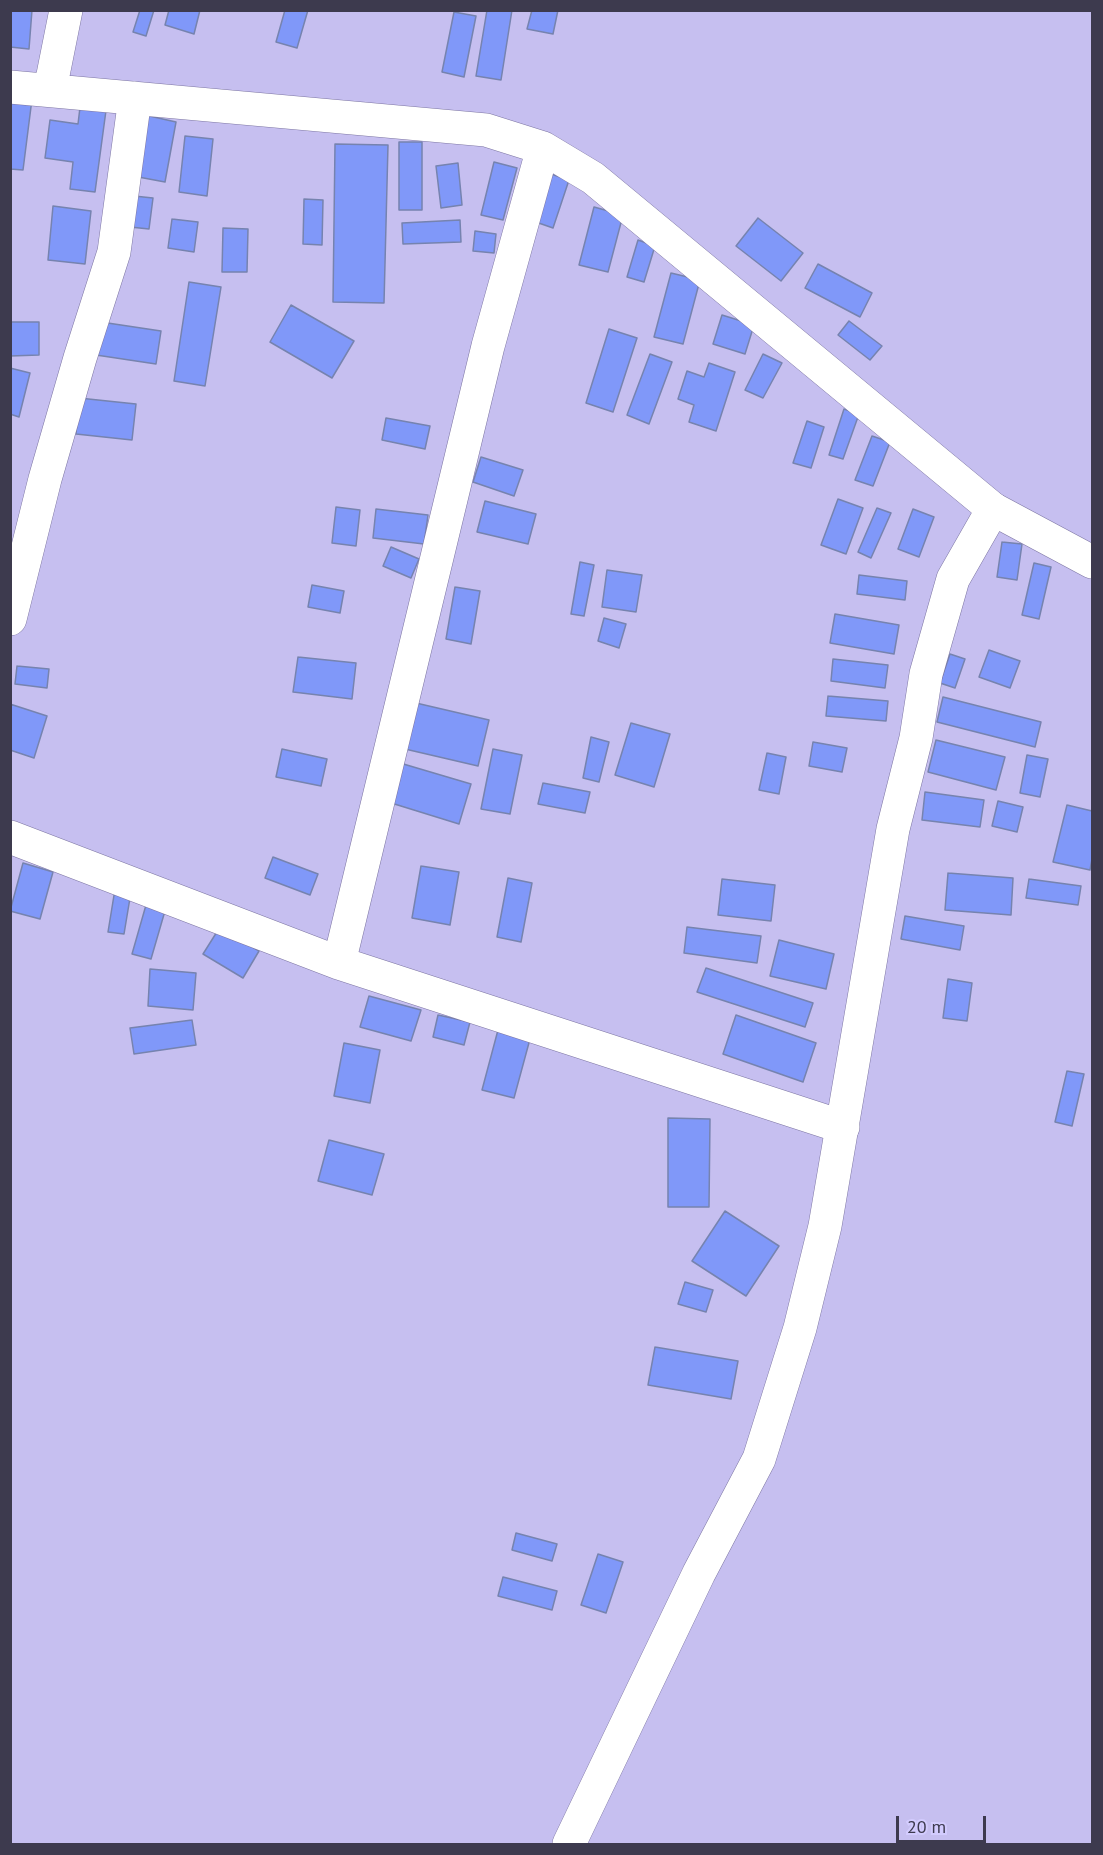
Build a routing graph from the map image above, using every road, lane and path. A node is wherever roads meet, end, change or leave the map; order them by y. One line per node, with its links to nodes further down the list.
1 (66, 10): 3 (street)
2 (10, 87): 3 (street)
3 (50, 90): 4 (street)
4 (135, 98): 5 (street); 8 (street)
5 (543, 148): 6 (street); 10 (street)
6 (993, 509): 7 (street); 11 (street)
7 (1092, 562)
8 (10, 619)
9 (10, 837): 10 (street)
10 (339, 963): 11 (street)
11 (843, 1127): 12 (street)
12 (568, 1845)

